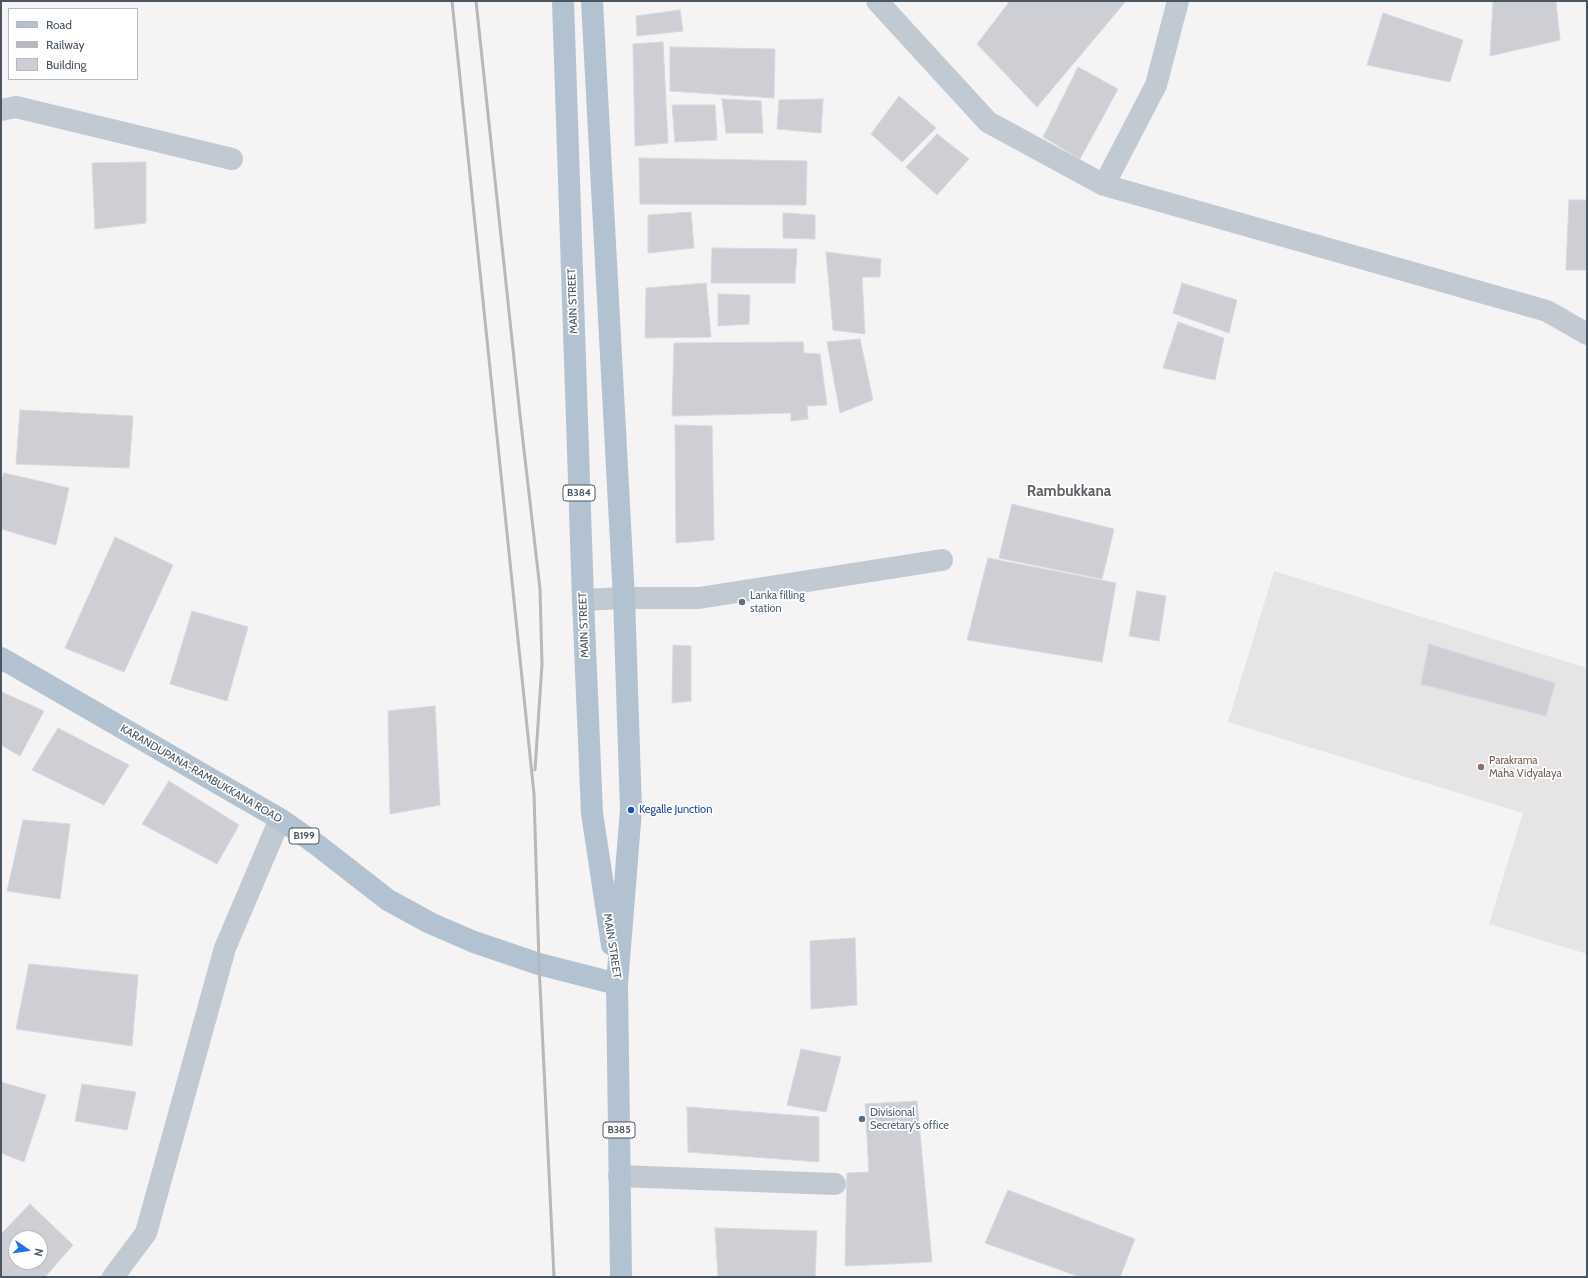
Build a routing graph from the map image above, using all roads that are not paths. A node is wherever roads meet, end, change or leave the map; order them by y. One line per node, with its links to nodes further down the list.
1 (563, 1): 11 (main road, MAIN STREET / B384)
2 (592, 1): 10 (main road, MAIN STREET)
3 (877, 1): 7 (street)
4 (1178, 1): 7 (street)
5 (1, 110): 6 (street)
6 (232, 160)
7 (1104, 185): 8 (street)
8 (1587, 334)
9 (942, 560): 10 (street)
10 (624, 598): 11 (street); 14 (main road, MAIN STREET)
11 (583, 600): 14 (main road, MAIN STREET / B384)
12 (1, 658): 13 (main road, KARANDUPANA-RAMBUKKANA ROAD / B199)
13 (280, 819): 14 (main road, KARANDUPANA-RAMBUKKANA ROAD / B199); 17 (street)
14 (617, 984): 15 (main road, B385)
15 (619, 1176): 16 (street); 18 (main road, B385)
16 (836, 1184)
17 (112, 1277)
18 (621, 1277)

